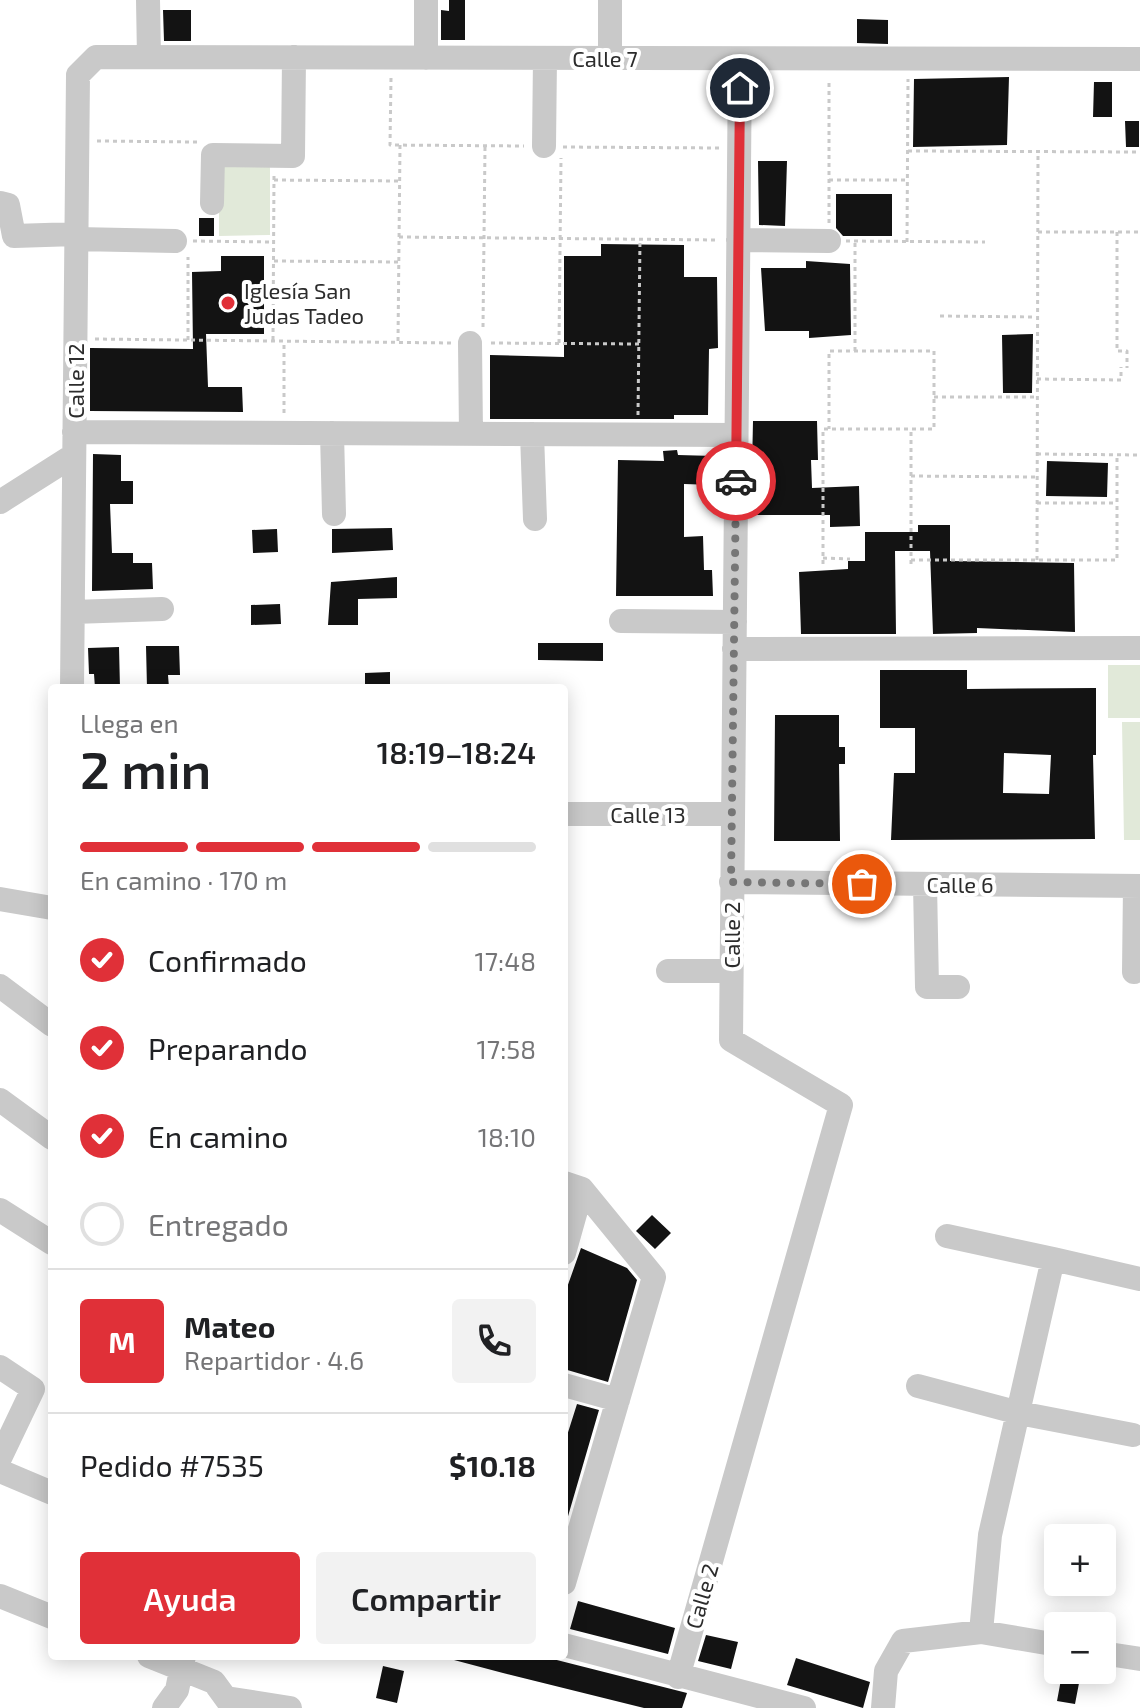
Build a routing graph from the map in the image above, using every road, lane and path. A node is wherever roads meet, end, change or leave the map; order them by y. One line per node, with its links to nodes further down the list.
1 (148, 0): 4 (street)
2 (426, 0): 7 (street)
3 (610, 0): 9 (street)
4 (149, 57): 5 (street, Calle 7); 14 (street, Calle 7)
5 (294, 57): 6 (street, Calle 7); 24 (street)
6 (391, 58): 7 (street, Calle 7); 17 (path)
7 (426, 58): 8 (street, Calle 7)
8 (545, 58): 9 (street, Calle 7); 20 (street)
9 (610, 58): 10 (street, Calle 7)
10 (740, 59): 11 (street, Calle 7); 38 (street, Calle 2)
11 (830, 59): 12 (street, Calle 7); 25 (path)
12 (908, 59): 13 (street, Calle 7); 21 (path)
13 (1140, 59)
14 (78, 75): 15 (street, Calle 12)
15 (77, 141): 16 (path); 33 (street, Calle 12)
16 (201, 142)
17 (390, 145)
18 (400, 145): 27 (path)
19 (485, 146): 35 (path)
20 (553, 146): 36 (path)
21 (908, 151): 22 (path); 26 (path)
22 (1038, 151): 23 (path); 30 (path)
23 (1140, 152)
24 (274, 168): 27 (path); 29 (street); 42 (path)
25 (829, 180): 26 (path); 40 (path)
26 (907, 180): 43 (path)
27 (400, 181): 34 (path)
28 (0, 203): 33 (street)
29 (212, 203)
30 (1038, 232): 31 (path); 48 (path)
31 (1117, 232): 32 (path); 59 (path)
32 (1140, 232)
33 (76, 237): 39 (street); 49 (street, Calle 12)
34 (399, 237): 35 (path); 46 (path)
35 (484, 237): 36 (path); 54 (path)
36 (560, 238): 37 (path); 55 (path)
37 (640, 239): 38 (path); 56 (path)
38 (738, 240): 40 (street); 70 (street, Calle 2)
39 (182, 241): 42 (path); 50 (path)
40 (829, 241): 41 (path)
41 (855, 241): 43 (path); 57 (path)
42 (274, 242): 45 (path)
43 (907, 242): 44 (path)
44 (985, 242)
45 (274, 261): 46 (path); 51 (path)
46 (399, 262): 53 (path)
47 (940, 316): 48 (path)
48 (1038, 317): 60 (path)
49 (75, 339): 50 (path); 71 (street, Calle 12)
50 (188, 340): 51 (path)
51 (273, 341): 52 (path)
52 (284, 341): 53 (path); 65 (path)
53 (398, 342): 54 (path)
54 (476, 343): 55 (path); 67 (street)
55 (559, 344): 56 (path)
56 (639, 344): 69 (path)
57 (855, 351): 61 (path); 63 (path)
58 (1121, 367): 60 (path)
59 (1127, 368)
60 (1037, 379): 62 (path)
61 (934, 397): 62 (path); 64 (path)
62 (1037, 397): 72 (path)
63 (829, 429): 64 (path); 82 (path)
64 (911, 429): 75 (path)
65 (284, 433): 66 (street); 71 (street)
66 (332, 433): 67 (street); 80 (street)
67 (471, 434): 68 (street)
68 (532, 434): 69 (street); 81 (street)
69 (638, 434): 70 (street)
70 (736, 435): 87 (street, Calle 2)
71 (74, 443): 77 (street); 85 (street, Calle 12)
72 (1037, 454): 73 (path); 76 (path)
73 (1117, 455): 74 (path); 79 (path)
74 (1140, 455)
75 (911, 476): 76 (path); 83 (path)
76 (1037, 477): 78 (path)
77 (0, 502)
78 (1037, 503): 79 (path); 83 (path)
79 (1117, 503): 83 (path)
80 (334, 514)
81 (535, 519)
82 (850, 559)
83 (1037, 560)
84 (162, 609): 85 (street)
85 (73, 612): 90 (street, Calle 12)
86 (621, 621): 87 (street)
87 (735, 622): 89 (street, Calle 2)
88 (1140, 648): 89 (street)
89 (734, 649): 92 (street, Calle 2)
90 (72, 684)
91 (568, 814): 92 (street, Calle 13)
92 (732, 814): 93 (street, Calle 2)
93 (731, 882): 94 (street, Calle 6); 99 (street, Calle 2)
94 (925, 884): 95 (street, Calle 6); 102 (street)
95 (1138, 886): 100 (street)
96 (0, 899): 97 (street)
97 (48, 907)
98 (668, 971): 99 (street)
99 (731, 971): 131 (street, Calle 2)
100 (1134, 972)
101 (0, 986): 103 (street)
102 (958, 987)
103 (48, 1022)
104 (0, 1100): 105 (street)
105 (48, 1135)
106 (573, 1186): 108 (street); 116 (street)
107 (0, 1210): 110 (street)
108 (568, 1223)
109 (947, 1236): 111 (street)
110 (48, 1240)
111 (1053, 1259): 112 (street); 117 (street)
112 (1140, 1279)
113 (0, 1367): 119 (street)
114 (568, 1386): 116 (street)
115 (918, 1386): 117 (street)
116 (618, 1400): 122 (street)
117 (1019, 1413): 118 (street); 125 (street)
118 (1133, 1435)
119 (0, 1458)
120 (0, 1471): 121 (street)
121 (48, 1491)
122 (568, 1569)
123 (0, 1596): 124 (street)
124 (48, 1615)
125 (981, 1632): 126 (street); 136 (street)
126 (1044, 1643)
127 (568, 1646): 131 (street)
128 (1116, 1655): 129 (street)
129 (1140, 1659)
130 (183, 1662): 132 (street); 133 (street)
131 (678, 1677): 135 (street)
132 (230, 1703): 134 (street)
133 (164, 1708)
134 (290, 1708)
135 (804, 1708)
136 (883, 1708)

